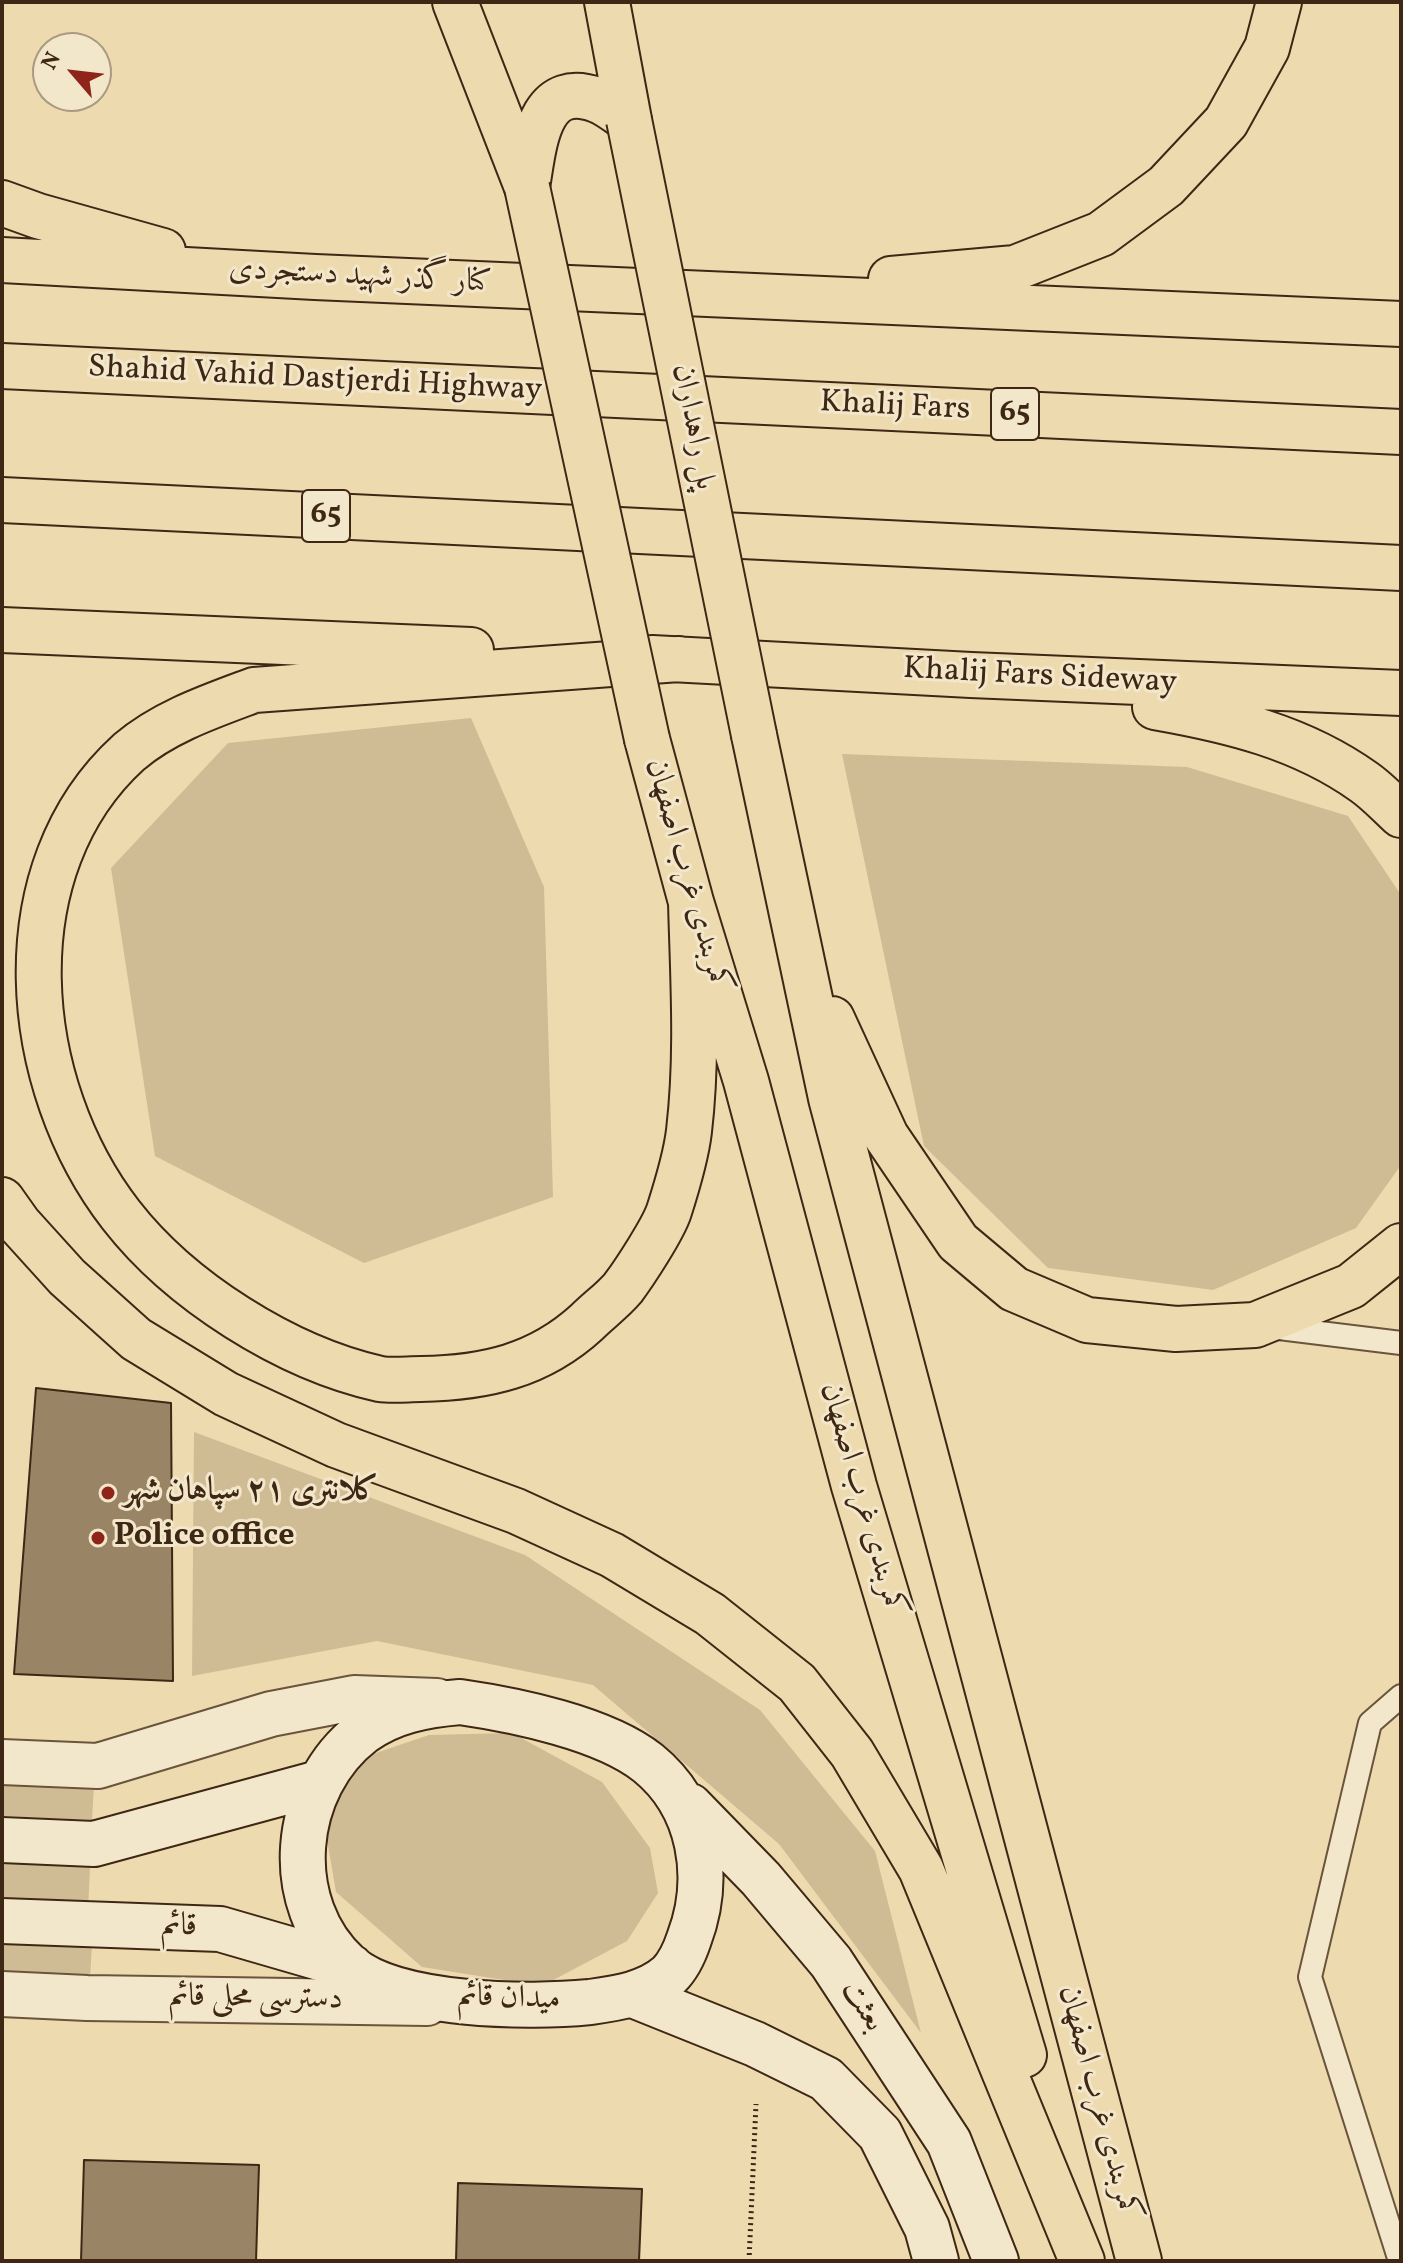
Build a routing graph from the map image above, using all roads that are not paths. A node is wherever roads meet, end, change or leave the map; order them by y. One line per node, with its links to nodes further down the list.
1 (455, 2): 5 (highway)
2 (479, 2): 5 (main road)
3 (607, 2): 6 (highway, پل راهداران)
4 (1279, 2): 11 (highway)
5 (485, 79): 7 (highway)
6 (629, 120): 7 (highway); 22 (highway, پل راهداران, bridge)
7 (527, 187): 24 (highway, کمربندی غرب اصفهان, bridge)
8 (2, 203): 10 (highway)
9 (2, 260): 10 (highway, کنار گذر شهید دستجردی)
10 (246, 273): 11 (highway, کنار گذر شهید دستجردی)
11 (718, 294): 12 (highway)
12 (1401, 324)
13 (2, 366): 14 (highway, Shahid Vahid Dastjerdi Highway / 65)
14 (629, 396): 15 (highway, Khalij Fars / 65)
15 (1401, 432)
16 (2, 500): 17 (highway, 65)
17 (1401, 568)
18 (2, 630): 19 (highway)
19 (679, 659): 20 (highway, Khalij Fars Sideway); 24 (highway)
20 (971, 675): 21 (highway, Khalij Fars Sideway); 23 (highway)
21 (1401, 693)
22 (754, 735): 25 (highway, کمربندی غرب اصفهان)
23 (1401, 815)
24 (691, 902): 43 (highway, کمربندی غرب اصفهان)
25 (799, 946): 28 (highway); 44 (highway, کمربندی غرب اصفهان)
26 (2, 1200): 43 (highway)
27 (1401, 1246): 28 (highway)
28 (1255, 1325): 29 (lane)
29 (1401, 1343)
30 (1401, 1696): 45 (lane)
31 (460, 1702): 32 (main road); 33 (main road, میدان قائم); 34 (main road, میدان قائم)
32 (2, 1762)
33 (319, 1783): 35 (main road); 37 (main road, میدان قائم)
34 (672, 1789): 39 (main road, میدان قائم); 42 (main road, بعثت)
35 (2, 1840)
36 (7, 1923): 37 (main road, قائم)
37 (351, 1967): 40 (main road, میدان قائم)
38 (2, 1994): 40 (main road, دسترسی محلی قائم)
39 (633, 1995): 40 (main road, میدان قائم); 41 (main road)
40 (510, 2004)
41 (936, 2261)
42 (996, 2261)
43 (1083, 2261)
44 (1139, 2261)
45 (1400, 2261)

